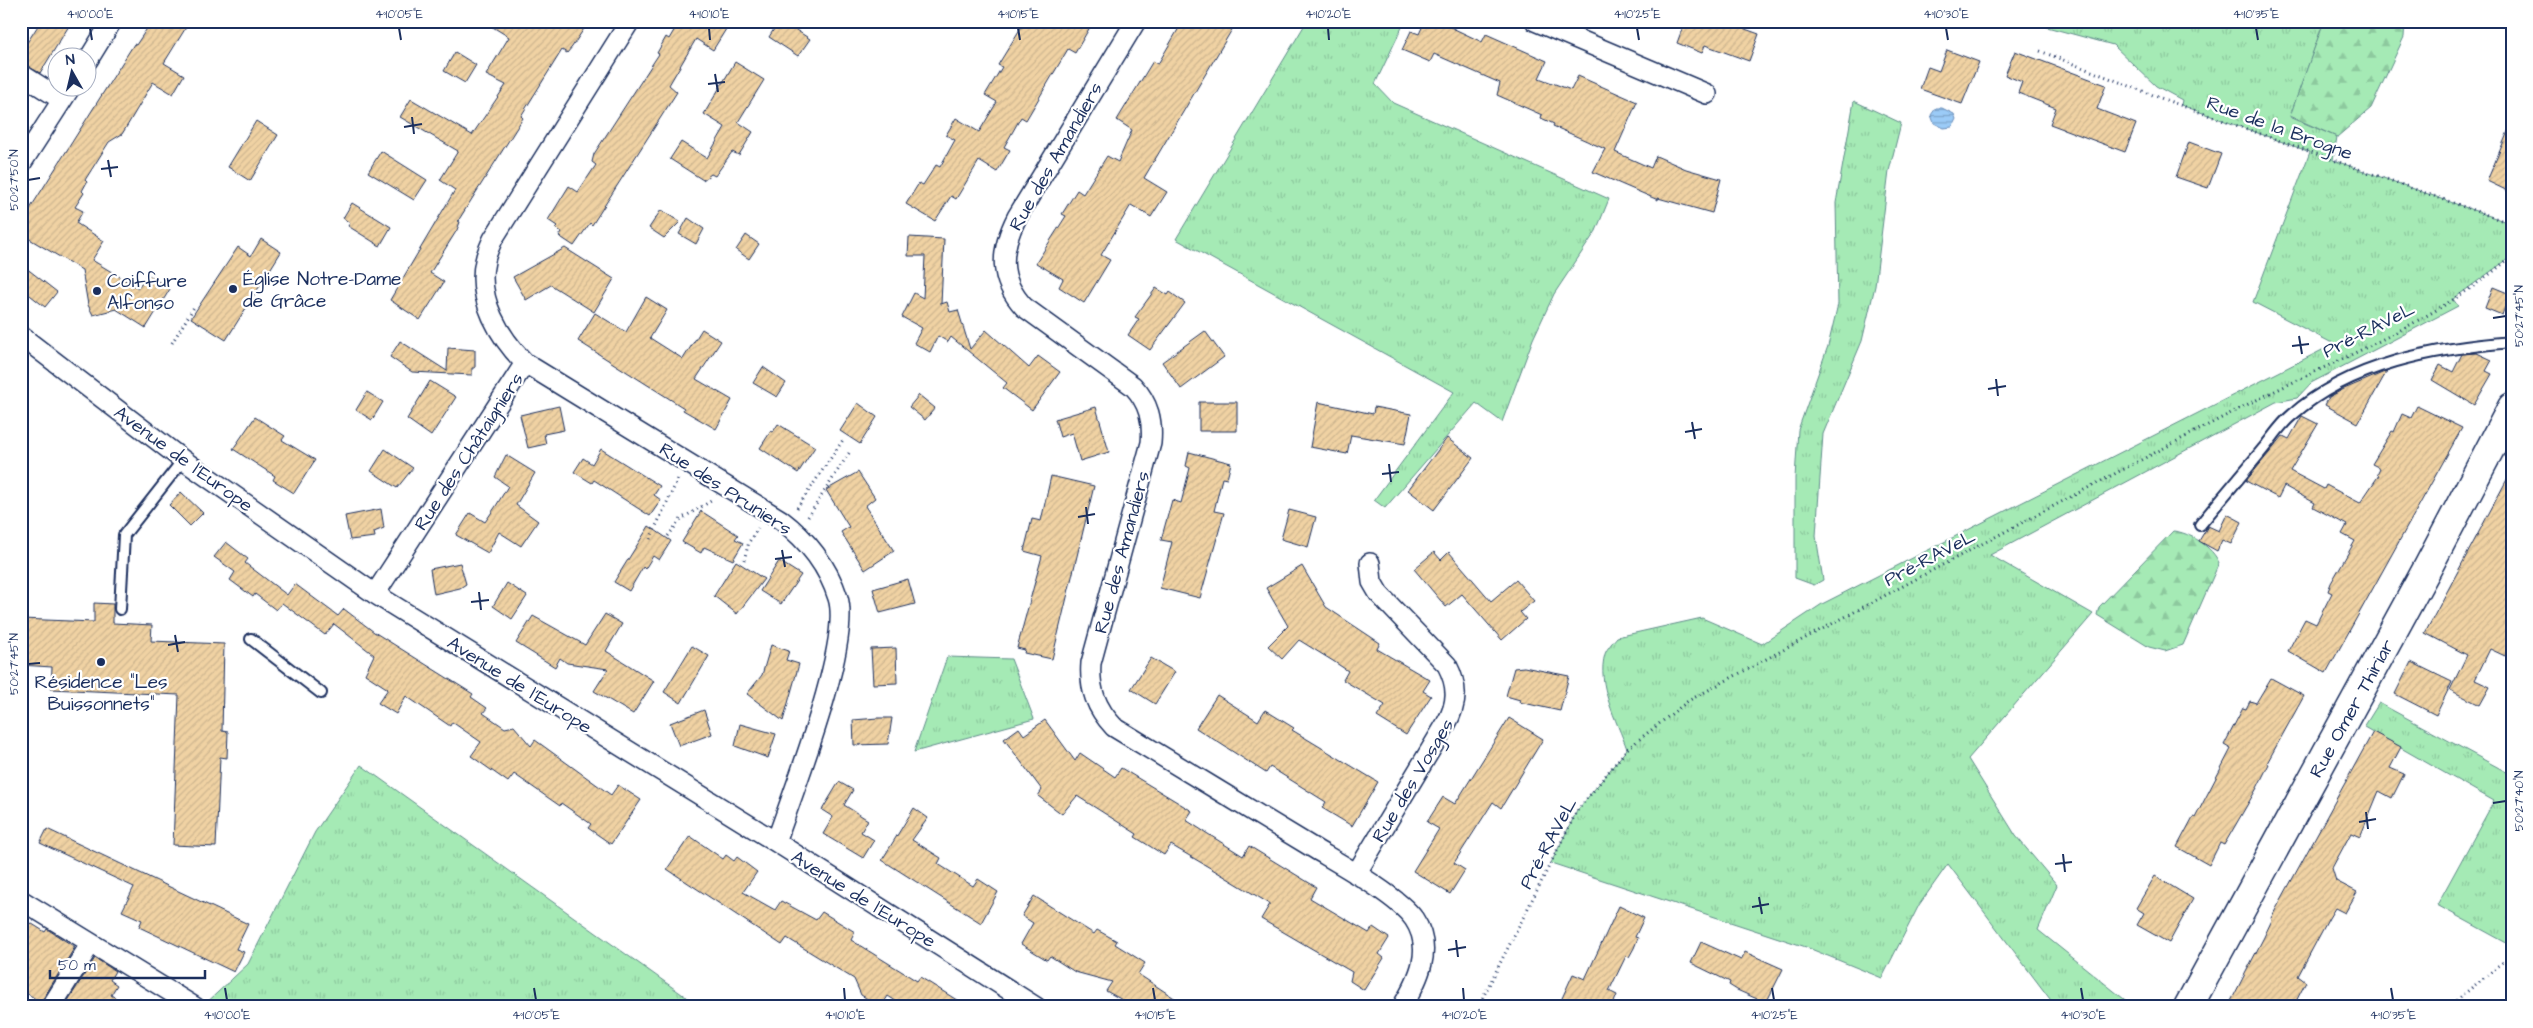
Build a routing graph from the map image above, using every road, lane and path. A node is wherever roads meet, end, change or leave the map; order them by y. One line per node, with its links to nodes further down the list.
1 (112, 21): 5 (street)
2 (630, 21): 18 (street, Rue des Châtaigniers)
3 (1136, 21): 37 (street, Rue des Amandiers)
4 (1535, 21): 9 (street)
5 (95, 48)
6 (2040, 52): 12 (path, Rue de la Brogne)
7 (21, 74): 8 (street)
8 (48, 86)
9 (1707, 94)
10 (63, 98): 11 (street)
11 (21, 164)
12 (2512, 224)
13 (2512, 256): 45 (path, Pré-RAVeL)
14 (194, 307): 17 (path)
15 (21, 336): 22 (street, Avenue de l'Europe)
16 (2512, 342): 26 (lane)
17 (172, 343)
18 (525, 363): 23 (street, Rue des Pruniers); 32 (street, Rue des Châtaigniers)
19 (2512, 407): 46 (street, Rue Omer Thiriar)
20 (843, 440): 27 (path)
21 (851, 450): 27 (path)
22 (183, 460): 32 (street, Avenue de l'Europe); 33 (lane)
23 (687, 462): 24 (street, Rue des Pruniers); 29 (path)
24 (726, 486): 25 (street, Rue des Pruniers); 28 (path)
25 (769, 512): 27 (street, Rue des Pruniers); 30 (path)
26 (2200, 525)
27 (792, 528): 36 (street, Rue des Pruniers)
28 (668, 536)
29 (650, 539)
30 (744, 560)
31 (1370, 563): 37 (street, Rue des Vosges)
32 (376, 594): 36 (street, Avenue de l'Europe)
33 (120, 609)
34 (251, 639): 35 (lane)
35 (321, 693)
36 (776, 842): 43 (street, Avenue de l'Europe)
37 (1356, 874): 44 (street, Rue des Amandiers)
38 (21, 900): 39 (street)
39 (91, 943): 41 (street); 42 (street)
40 (2512, 956): 47 (path)
41 (51, 1007)
42 (195, 1007)
43 (1036, 1007)
44 (1402, 1007)
45 (1478, 1007)
46 (2188, 1007)
47 (2448, 1007)

